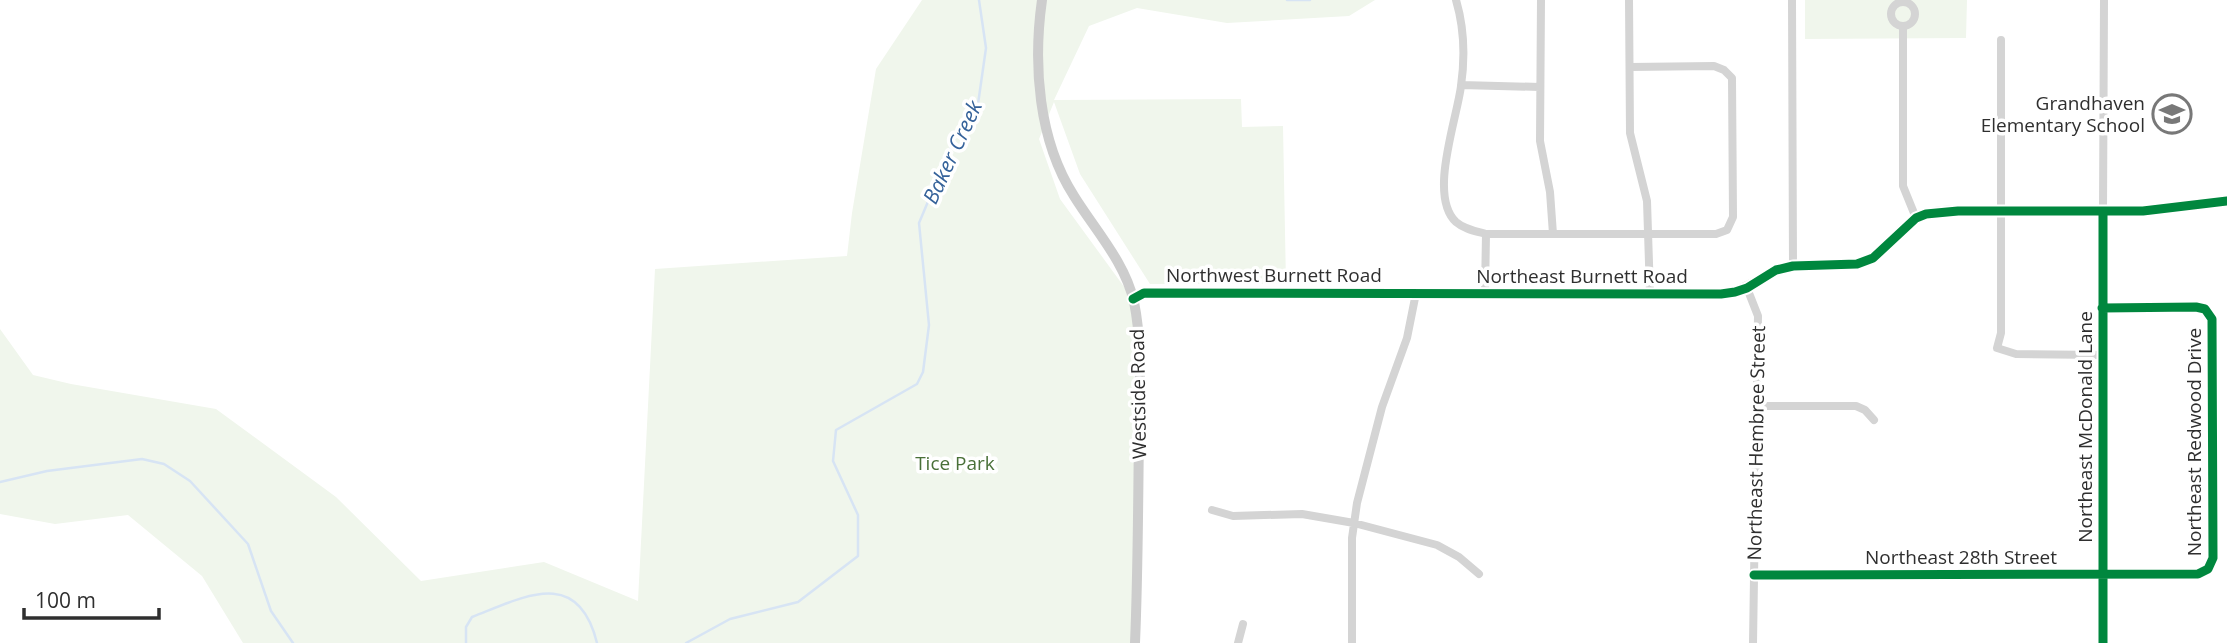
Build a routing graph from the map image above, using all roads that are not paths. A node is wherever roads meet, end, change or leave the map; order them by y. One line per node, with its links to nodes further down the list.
1 (1042, 0): 24 (main road, Westside Road)
2 (1455, 0): 10 (street)
3 (1541, 0): 11 (street)
4 (1629, 0): 9 (street)
5 (1792, 0): 19 (street)
6 (2104, 0): 14 (street, Northeast McDonald Lane)
7 (1903, 26): 15 (street)
8 (2001, 40): 13 (street)
9 (1630, 67): 18 (street); 18 (street)
10 (1461, 85): 11 (street); 16 (street)
11 (1540, 87): 17 (street)
12 (2227, 201): 14 (street)
13 (2001, 211): 14 (street); 15 (street); 26 (street)
14 (2103, 211): 25 (street, Northeast McDonald Lane)
15 (1916, 218): 19 (street)
16 (1486, 234): 17 (street); 21 (street)
17 (1553, 234): 18 (street)
18 (1649, 234): 23 (street)
19 (1793, 266): 20 (street)
20 (1747, 288): 23 (street, Northeast Burnett Road); 27 (street, Northeast Hembree Street)
21 (1485, 292): 22 (street, Northeast Burnett Road); 23 (street, Northeast Burnett Road)
22 (1416, 293): 24 (street, Northwest Burnett Road); 30 (street)
23 (1650, 294)
24 (1133, 299): 36 (main road, Westside Road)
25 (2102, 308): 26 (street, Northeast McDonald Lane); 31 (street, Northeast Redwood Drive)
26 (2102, 355): 33 (street, Northeast McDonald Lane)
27 (1757, 406): 28 (street); 34 (street, Northeast Hembree Street)
28 (1874, 420)
29 (1212, 510): 30 (street)
30 (1354, 523): 32 (street); 38 (street)
31 (2208, 569): 33 (street, Northeast 28th Street)
32 (1479, 574)
33 (2103, 574): 34 (street, Northeast 28th Street); 40 (street, Northeast McDonald Lane)
34 (1754, 575): 39 (street, Northeast Hembree Street)
35 (1243, 624): 37 (street)
36 (1135, 643)
37 (1238, 643)
38 (1352, 643)
39 (1753, 643)
40 (2103, 643)

